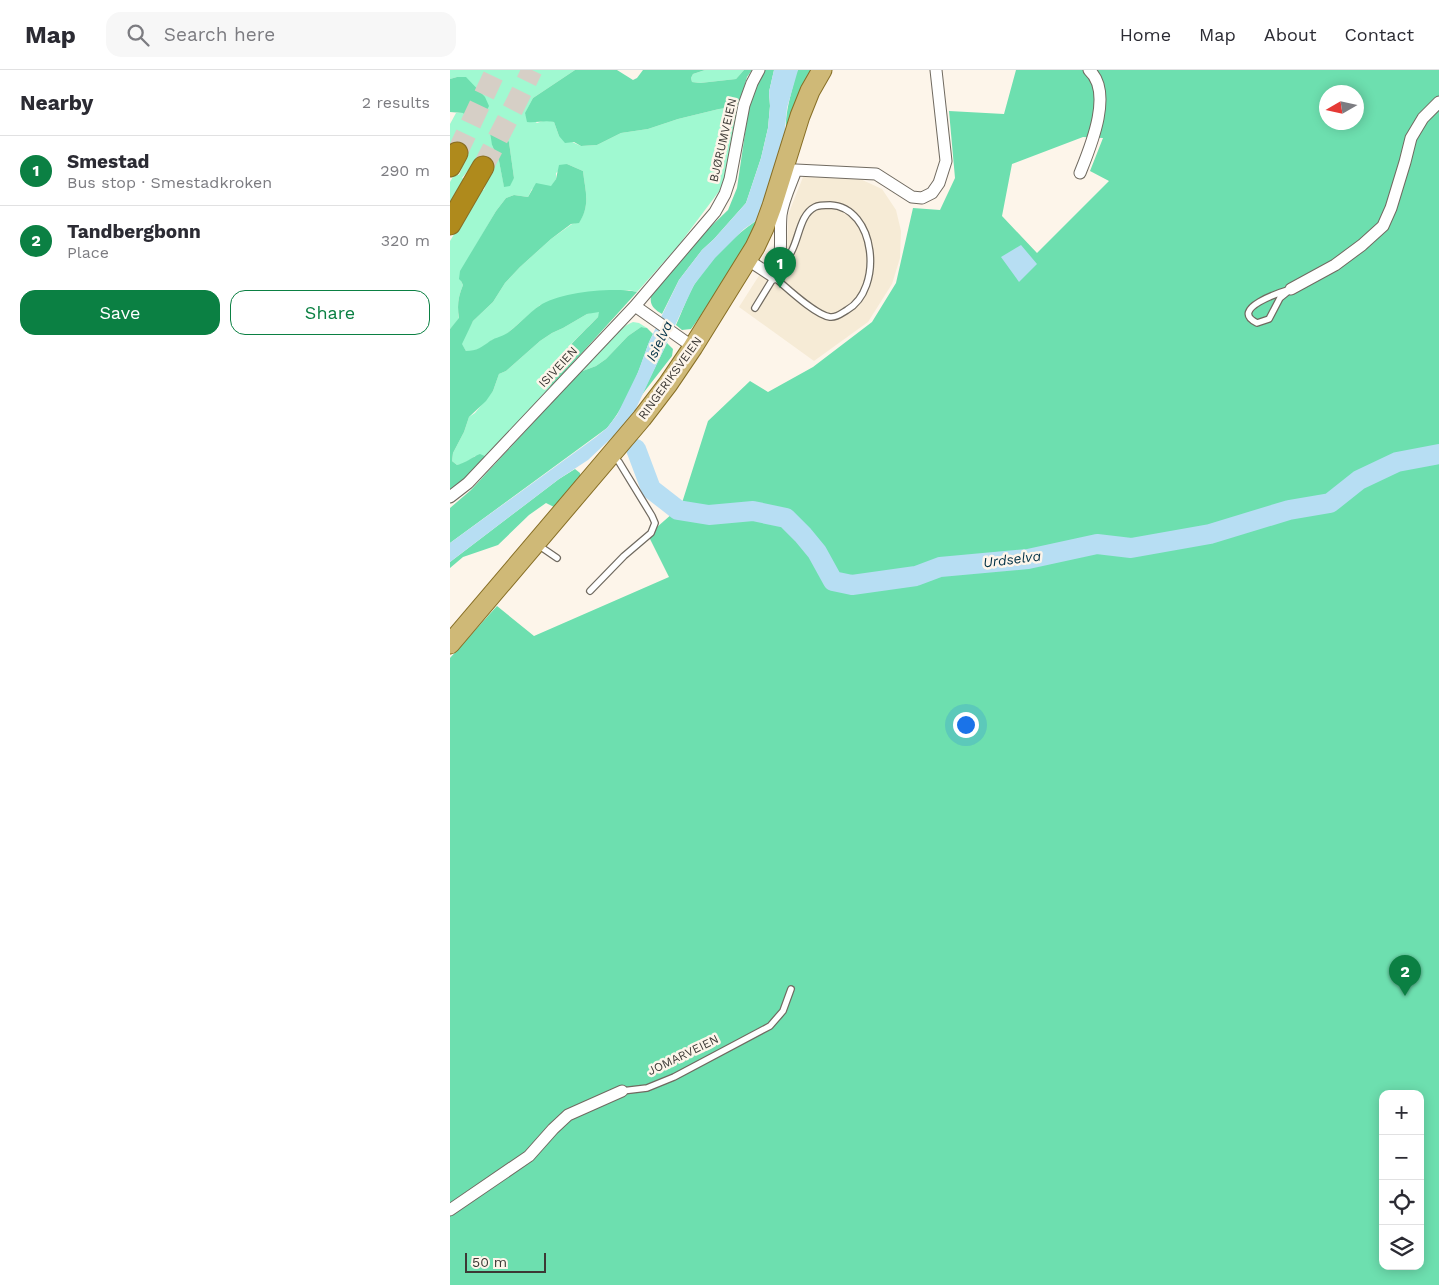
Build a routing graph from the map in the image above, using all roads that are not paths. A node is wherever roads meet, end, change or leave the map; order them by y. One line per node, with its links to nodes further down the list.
1 (759, 70): 13 (street, BJØRUMVEIEN)
2 (822, 70): 9 (main road, RINGERIKSVEIEN)
3 (936, 70): 10 (street)
4 (1089, 70): 7 (street)
5 (1439, 102): 12 (street)
6 (483, 167): 8 (highway)
7 (1080, 174)
8 (450, 224)
9 (748, 260): 11 (street); 15 (main road, RINGERIKSVEIEN)
10 (779, 265): 11 (street); 11 (lane)
11 (774, 277): 14 (lane)
12 (1291, 289): 12 (lane)
13 (634, 306): 15 (street); 17 (street, ISIVEIEN)
14 (755, 308)
15 (694, 347): 16 (main road, RINGERIKSVEIEN)
16 (611, 454): 18 (main road, RINGERIKSVEIEN); 20 (lane)
17 (450, 497)
18 (536, 543): 19 (lane); 21 (main road, RINGERIKSVEIEN)
19 (558, 558)
20 (590, 591)
21 (450, 644)
22 (791, 989): 23 (lane, JOMARVEIEN)
23 (622, 1091): 24 (street, JOMARVEIEN)
24 (450, 1210)

